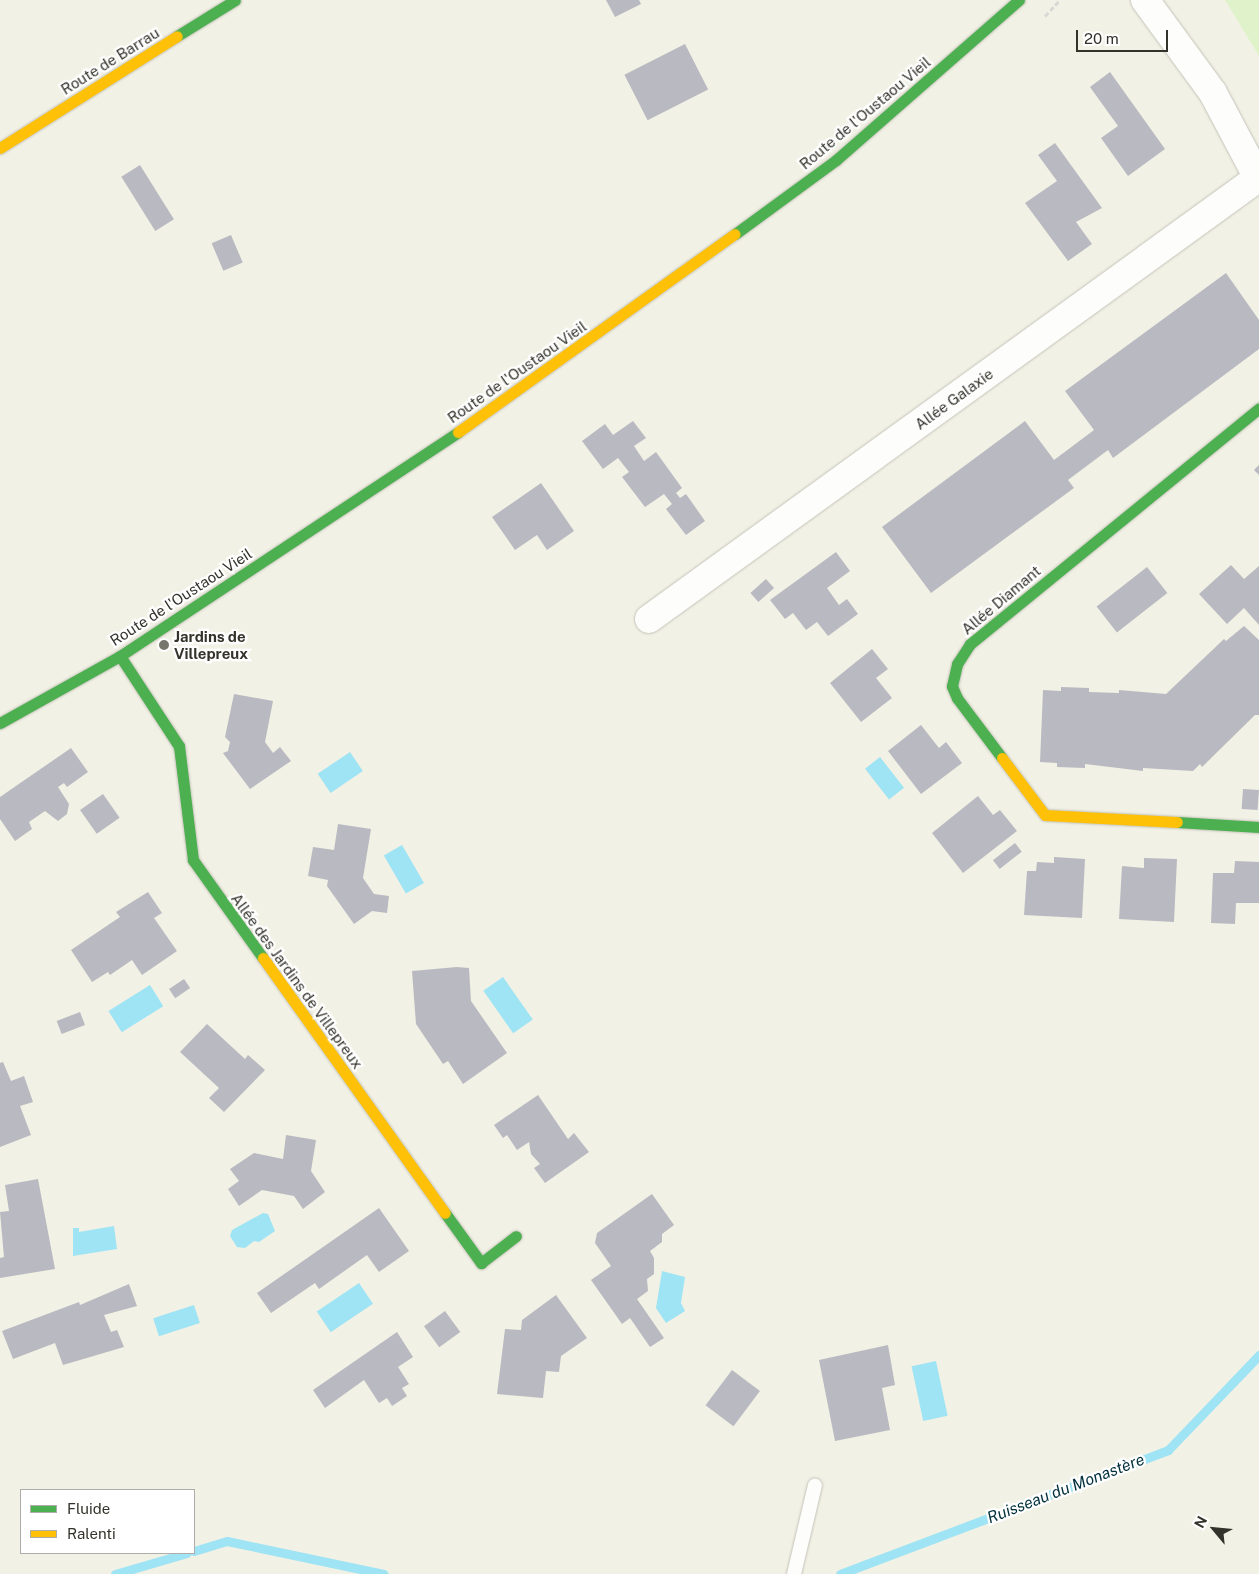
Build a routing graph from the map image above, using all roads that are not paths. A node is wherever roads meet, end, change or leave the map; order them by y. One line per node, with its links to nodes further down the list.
1 (235, 0): 4 (street, Route de Barrau)
2 (1019, 0): 8 (street, Route de l'Oustaou Vieil)
3 (1146, 0): 5 (street)
4 (0, 148)
5 (1258, 179): 7 (street, Allée Galaxie)
6 (1259, 408): 10 (street, Allée Diamant)
7 (649, 619)
8 (120, 656): 9 (street, Route de l'Oustaou Vieil); 11 (street, Allée des Jardins de Villepreux)
9 (0, 723)
10 (1259, 827)
11 (516, 1236)
12 (814, 1485): 13 (lane)
13 (794, 1574)

